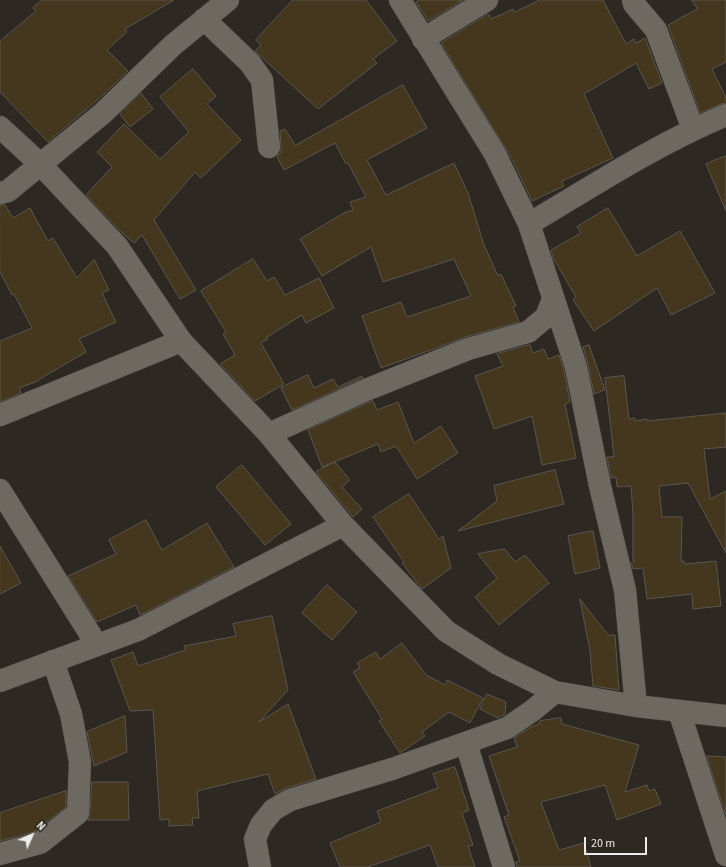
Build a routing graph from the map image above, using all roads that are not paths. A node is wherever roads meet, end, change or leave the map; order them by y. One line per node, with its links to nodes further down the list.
1 (228, 0): 5 (street)
2 (400, 0): 6 (street)
3 (487, 0): 6 (street)
4 (633, 0): 9 (street)
5 (204, 19): 11 (street); 12 (street)
6 (423, 39): 14 (street)
7 (726, 115): 9 (street)
8 (0, 127): 12 (street)
9 (693, 129): 10 (street); 14 (street)
10 (726, 132)
11 (269, 147)
12 (41, 165): 13 (street); 16 (street)
13 (0, 193)
14 (529, 224): 15 (street)
15 (553, 299): 18 (street); 25 (street)
16 (181, 341): 17 (street); 18 (street)
17 (0, 414)
18 (269, 434): 20 (street)
19 (0, 490): 21 (street)
20 (343, 525): 21 (street); 24 (street)
21 (97, 645): 22 (street)
22 (54, 661): 23 (street); 29 (street)
23 (0, 681)
24 (554, 692): 25 (street); 28 (street)
25 (636, 706): 26 (street)
26 (679, 711): 27 (street); 30 (street)
27 (726, 716)
28 (466, 743): 31 (street); 32 (street)
29 (0, 854)
30 (726, 855)
31 (260, 867)
32 (504, 867)

